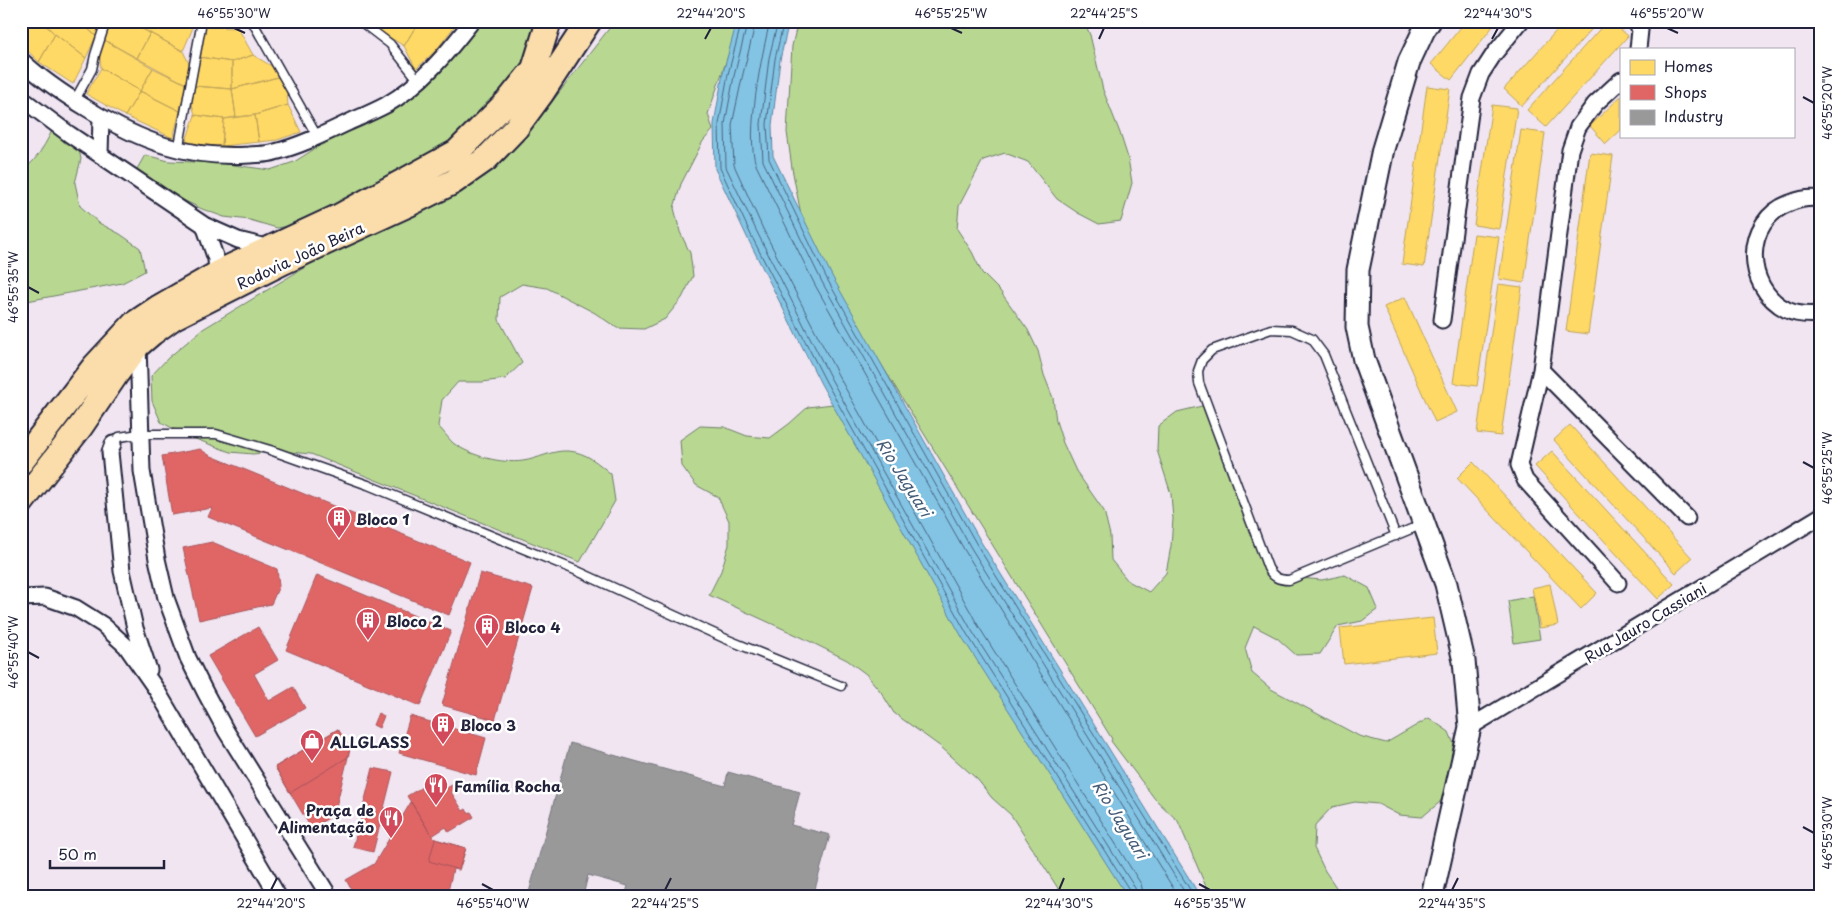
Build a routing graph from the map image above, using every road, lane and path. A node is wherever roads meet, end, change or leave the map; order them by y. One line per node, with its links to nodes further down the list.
1 (106, 21): 16 (lane)
2 (202, 21): 19 (lane)
3 (252, 21): 18 (lane)
4 (360, 21): 13 (lane)
5 (472, 21): 13 (street)
6 (549, 21): 23 (main road, Rodovia João Beira)
7 (589, 21): 27 (main road, Rodovia João Beira)
8 (1430, 21): 35 (street)
9 (1521, 21): 26 (street)
10 (1636, 21): 11 (street)
11 (1638, 48)
12 (21, 60): 16 (street)
13 (419, 81): 18 (street)
14 (1620, 81): 28 (street)
15 (21, 98): 20 (street)
16 (75, 100): 17 (street)
17 (101, 117): 19 (street); 20 (street)
18 (318, 138): 19 (street)
19 (178, 150)
20 (100, 155): 22 (street)
21 (1821, 199): 25 (street)
22 (204, 225): 23 (street); 24 (street)
23 (270, 248): 24 (main road, Rodovia João Beira)
24 (216, 274): 31 (main road, Rodovia João Beira)
25 (1821, 314)
26 (1442, 320)
27 (138, 345): 29 (street); 32 (main road, Rodovia João Beira)
28 (1541, 370): 34 (street); 37 (street)
29 (140, 434): 30 (lane); 39 (lane); 43 (street)
30 (113, 444): 40 (street)
31 (21, 462)
32 (21, 503)
33 (1821, 516): 41 (street, Rua Jauro Cassiani)
34 (1687, 518)
35 (1424, 524): 36 (lane); 41 (street)
36 (1396, 536): 36 (lane)
37 (1618, 583)
38 (21, 598): 40 (street)
39 (842, 686)
40 (156, 688): 42 (street)
41 (1470, 728): 44 (street)
42 (278, 896)
43 (329, 896)
44 (1432, 896)

